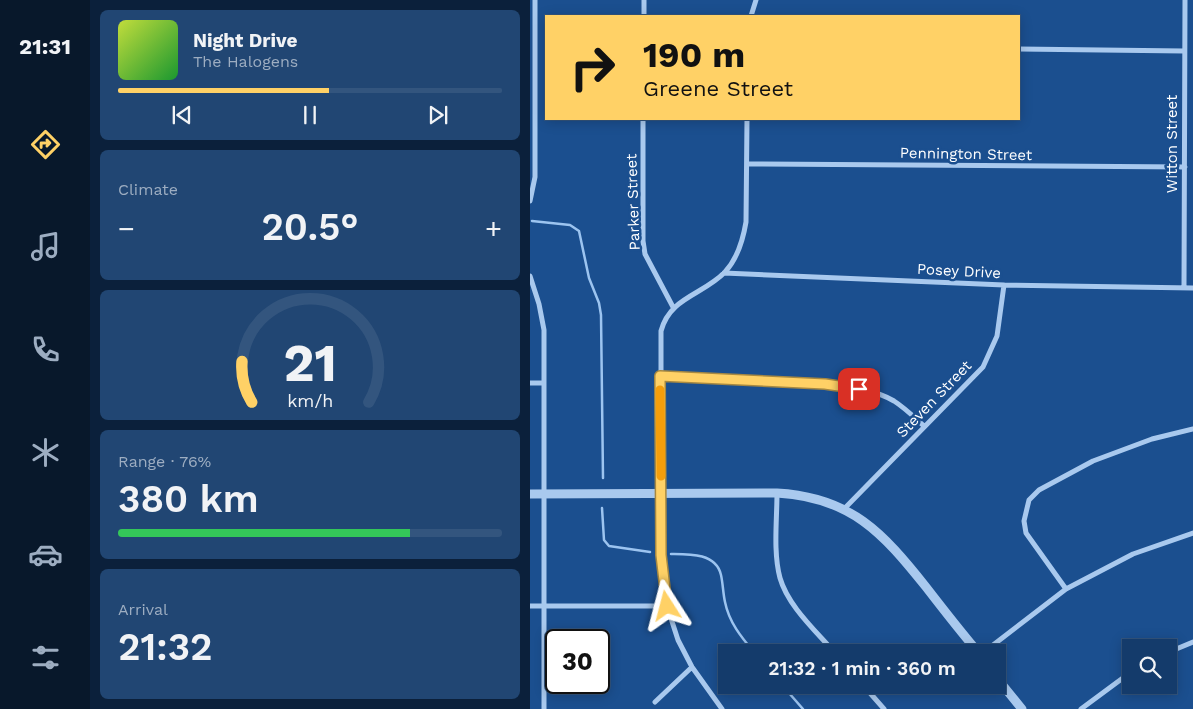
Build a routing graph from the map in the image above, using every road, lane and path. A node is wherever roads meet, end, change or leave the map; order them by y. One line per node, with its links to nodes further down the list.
1 (535, 0): 13 (street)
2 (644, 0): 5 (street)
3 (756, 0): 6 (street)
4 (1185, 0): 8 (street, Witton Street)
5 (644, 15)
6 (750, 15)
7 (1020, 49): 8 (street)
8 (1184, 51): 12 (street, Witton Street)
9 (644, 120): 19 (street, Parker Street)
10 (747, 120): 11 (street)
11 (747, 164): 12 (street, Pennington Street); 14 (street)
12 (1185, 167): 17 (street, Witton Street)
13 (530, 201)
14 (724, 273): 16 (street, Posey Drive); 19 (street)
15 (530, 276): 22 (street)
16 (1004, 286): 17 (street, Posey Drive); 23 (street, Steven Street)
17 (1184, 288): 18 (street, Posey Drive)
18 (1193, 288)
19 (673, 307): 20 (street)
20 (660, 376): 23 (street); 28 (street)
21 (530, 383): 22 (street)
22 (544, 383): 27 (street)
23 (924, 426): 29 (street, Steven Street)
24 (1193, 429): 31 (street)
25 (777, 493): 28 (street); 29 (street); 36 (street)
26 (530, 494): 27 (street)
27 (544, 494): 28 (street); 33 (street)
28 (661, 494): 34 (street)
29 (844, 509): 37 (street)
30 (1193, 533): 31 (street)
31 (1066, 589): 38 (street)
32 (530, 606): 33 (street)
33 (543, 606): 34 (street); 45 (street)
34 (667, 606): 40 (street)
35 (1193, 642): 39 (street)
36 (827, 644)
37 (972, 644)
38 (994, 644)
39 (1177, 649)
40 (692, 667): 44 (street); 46 (street)
41 (1122, 679): 49 (street)
42 (1006, 689): 48 (street)
43 (871, 694): 47 (street)
44 (655, 702)
45 (544, 709)
46 (722, 709)
47 (884, 709)
48 (1022, 709)
49 (1081, 709)

